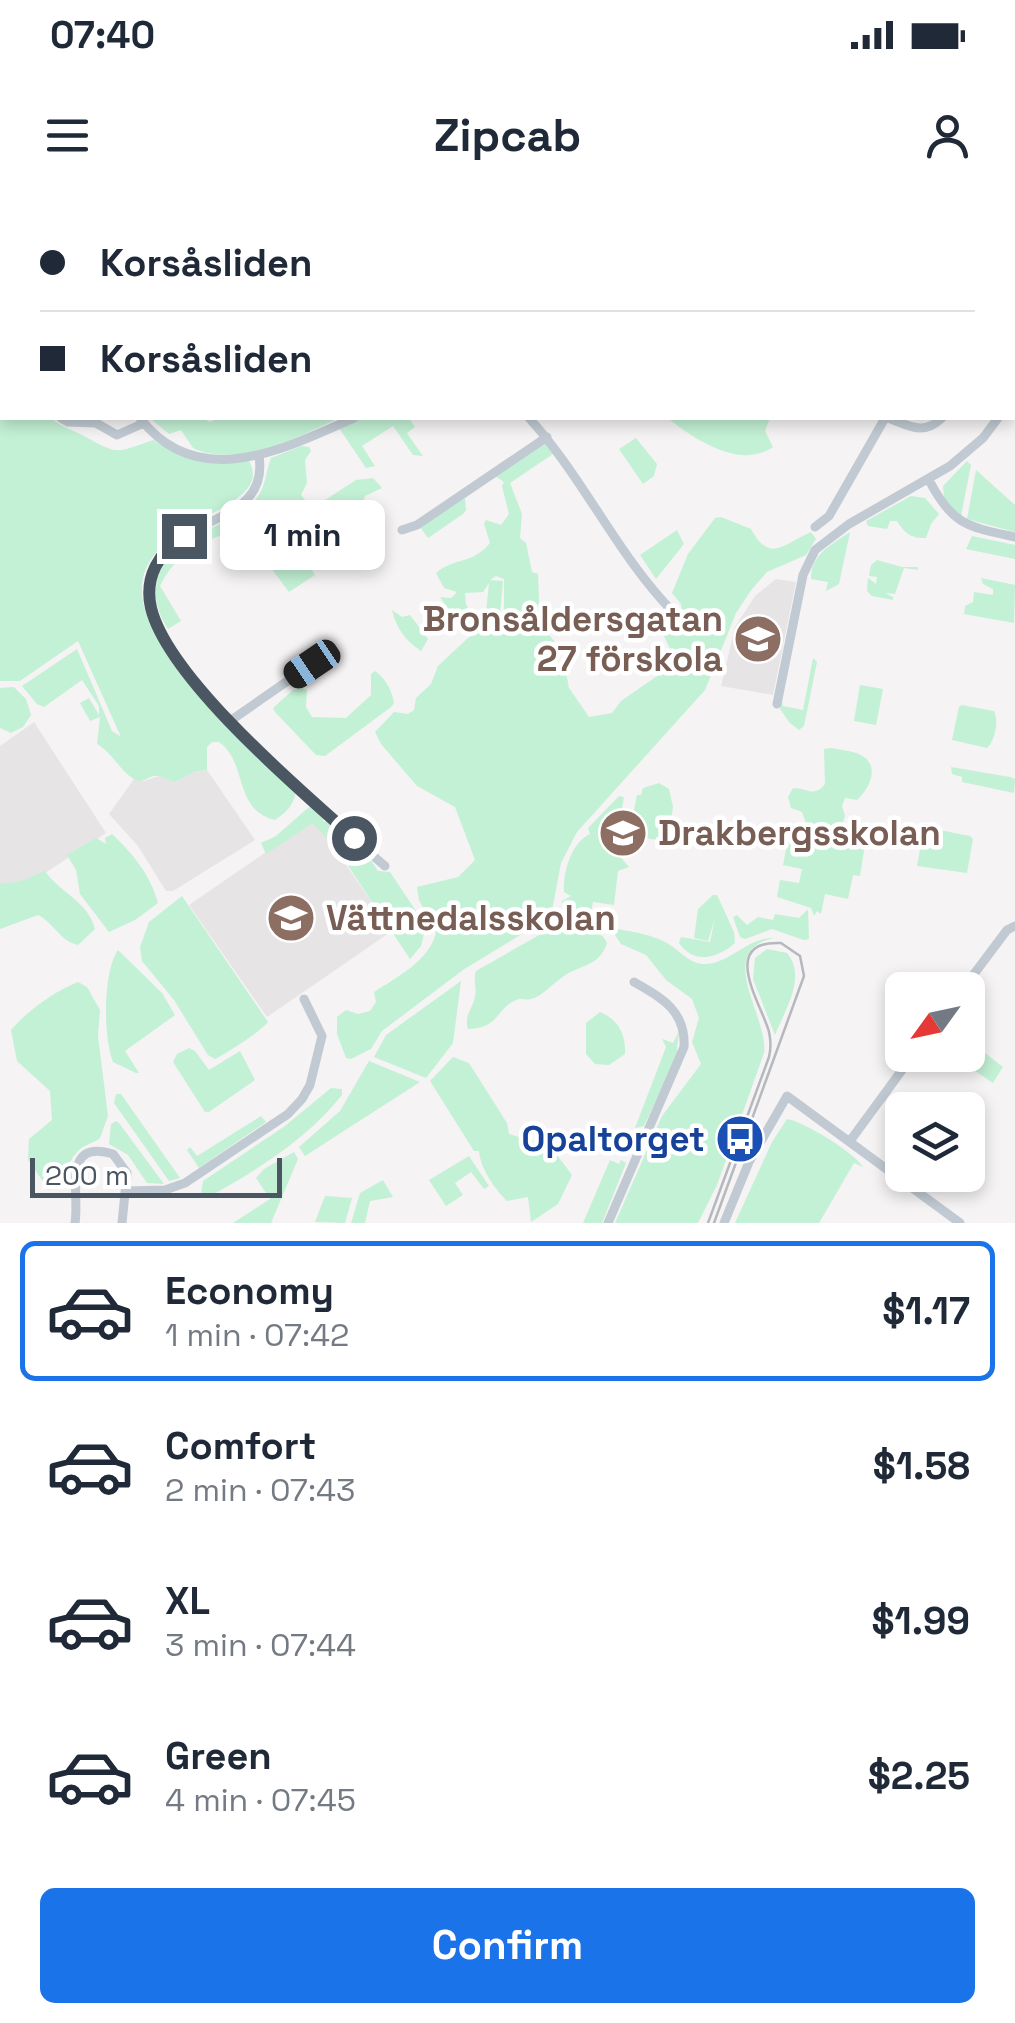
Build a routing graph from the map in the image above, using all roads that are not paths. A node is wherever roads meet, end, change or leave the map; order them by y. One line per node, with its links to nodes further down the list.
1 (64, 420): 2 (street)
2 (142, 420): 10 (street)
3 (349, 420): 10 (street)
4 (530, 420): 9 (street)
5 (885, 420): 12 (street)
6 (892, 420): 7 (street)
7 (940, 420)
8 (996, 420): 11 (street)
9 (547, 438): 13 (street); 15 (street)
10 (259, 456): 18 (street)
11 (929, 480): 14 (street); 17 (street)
12 (816, 527)
13 (402, 530)
14 (1015, 537)
15 (674, 612)
16 (322, 652): 18 (street)
17 (777, 704)
18 (230, 721): 19 (street)
19 (386, 866)
20 (1011, 928): 21 (street)
21 (976, 972)
22 (634, 982): 29 (street)
23 (304, 999): 26 (street)
24 (901, 1072): 25 (street)
25 (850, 1141): 30 (street); 31 (street)
26 (126, 1191): 27 (street); 28 (street)
27 (76, 1223)
28 (122, 1223)
29 (608, 1223)
30 (724, 1223)
31 (960, 1223)

